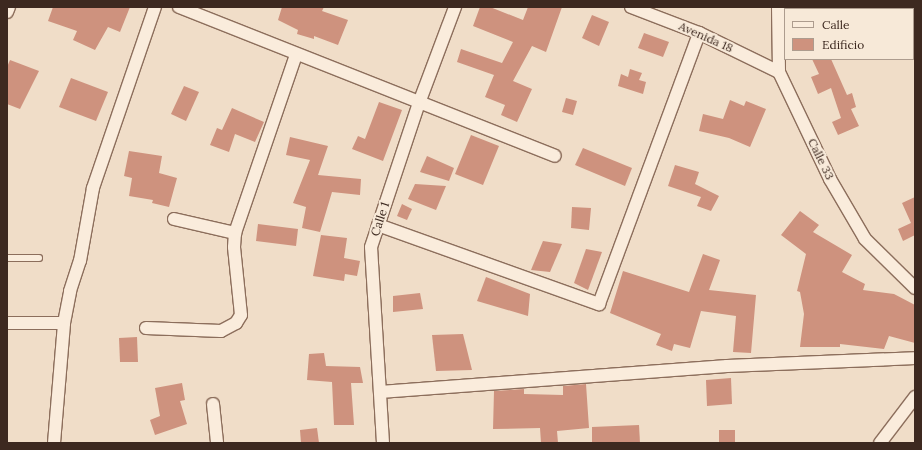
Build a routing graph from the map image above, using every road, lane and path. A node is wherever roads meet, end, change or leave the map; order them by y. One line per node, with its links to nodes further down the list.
1 (9, 7): 7 (street)
2 (155, 7): 20 (street)
3 (179, 7): 9 (street)
4 (455, 7): 11 (street, Calle 1)
5 (631, 7): 8 (street, Avenida 18)
6 (778, 7): 10 (street, Calle 33)
7 (7, 12)
8 (699, 33): 10 (street, Avenida 18); 14 (street)
9 (296, 55): 11 (street); 15 (street)
10 (779, 72): 18 (street, Calle 33)
11 (419, 103): 12 (street); 14 (street, Calle 1)
12 (554, 156)
13 (174, 219): 15 (street)
14 (378, 225): 23 (street, Calle 1)
15 (234, 233): 21 (street)
16 (7, 258): 17 (lane)
17 (39, 258)
18 (915, 288)
19 (7, 323): 20 (street)
20 (64, 323): 26 (street)
21 (146, 328)
22 (915, 358): 23 (street)
23 (380, 392): 28 (street, Calle 1)
24 (915, 397): 29 (street)
25 (213, 404): 27 (street)
26 (54, 443)
27 (218, 443)
28 (383, 443)
29 (880, 443)

